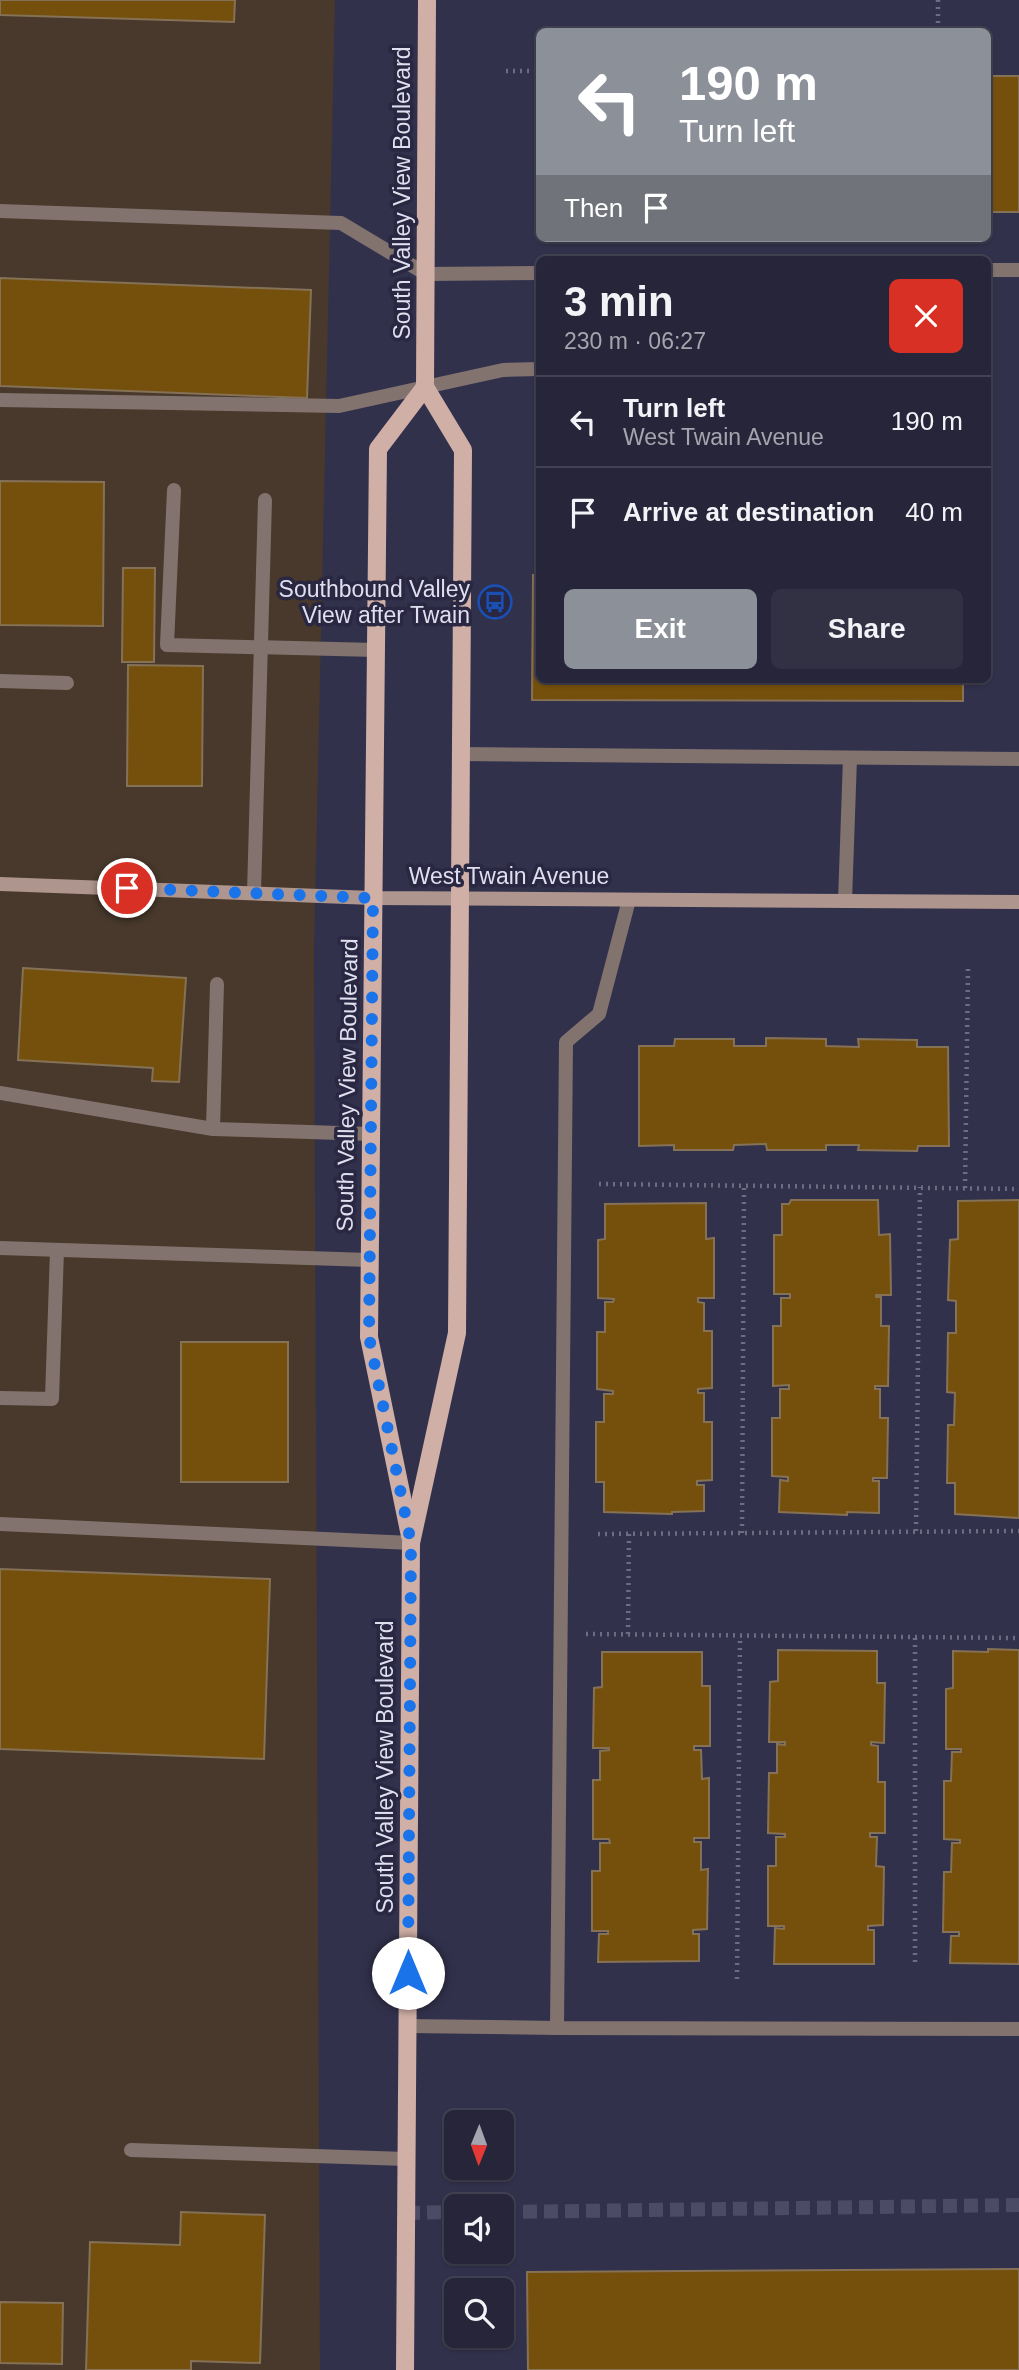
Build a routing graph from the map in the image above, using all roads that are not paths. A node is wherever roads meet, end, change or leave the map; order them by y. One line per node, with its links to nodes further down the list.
1 (427, 0): 6 (main road, South Valley View Boulevard)
2 (0, 211): 6 (lane)
3 (991, 270): 4 (lane)
4 (1019, 270)
5 (536, 273): 6 (lane)
6 (426, 274): 8 (main road, South Valley View Boulevard)
7 (536, 369): 8 (lane)
8 (425, 387): 9 (lane); 13 (main road, South Valley View Boulevard); 16 (main road, South Valley View Boulevard)
9 (0, 400)
10 (174, 490): 12 (lane)
11 (265, 500): 12 (lane)
12 (261, 648): 13 (lane); 20 (lane)
13 (376, 650): 21 (main road, South Valley View Boulevard)
14 (0, 681): 15 (lane)
15 (66, 683)
16 (461, 754): 17 (lane); 22 (main road, South Valley View Boulevard)
17 (850, 758): 18 (lane); 24 (lane)
18 (1019, 759)
19 (0, 884): 20 (main road, West Twain Avenue)
20 (254, 893): 21 (main road, West Twain Avenue)
21 (373, 898): 22 (main road, West Twain Avenue); 29 (main road, South Valley View Boulevard)
22 (460, 898): 23 (main road, West Twain Avenue); 35 (main road, South Valley View Boulevard)
23 (629, 900): 24 (main road, West Twain Avenue); 37 (lane)
24 (845, 901): 25 (main road, West Twain Avenue)
25 (1019, 902)
26 (218, 984): 28 (lane)
27 (0, 1093): 28 (lane)
28 (213, 1129): 29 (lane)
29 (370, 1134): 32 (main road, South Valley View Boulevard)
30 (0, 1248): 31 (lane)
31 (57, 1250): 32 (lane); 33 (lane)
32 (369, 1260): 35 (main road, South Valley View Boulevard)
33 (0, 1398)
34 (0, 1524): 35 (lane)
35 (411, 1543): 36 (main road, South Valley View Boulevard)
36 (407, 2026): 37 (lane); 40 (main road, South Valley View Boulevard)
37 (557, 2028): 38 (lane)
38 (1019, 2029)
39 (131, 2150): 40 (lane)
40 (406, 2159): 41 (main road, South Valley View Boulevard)
41 (405, 2370)

